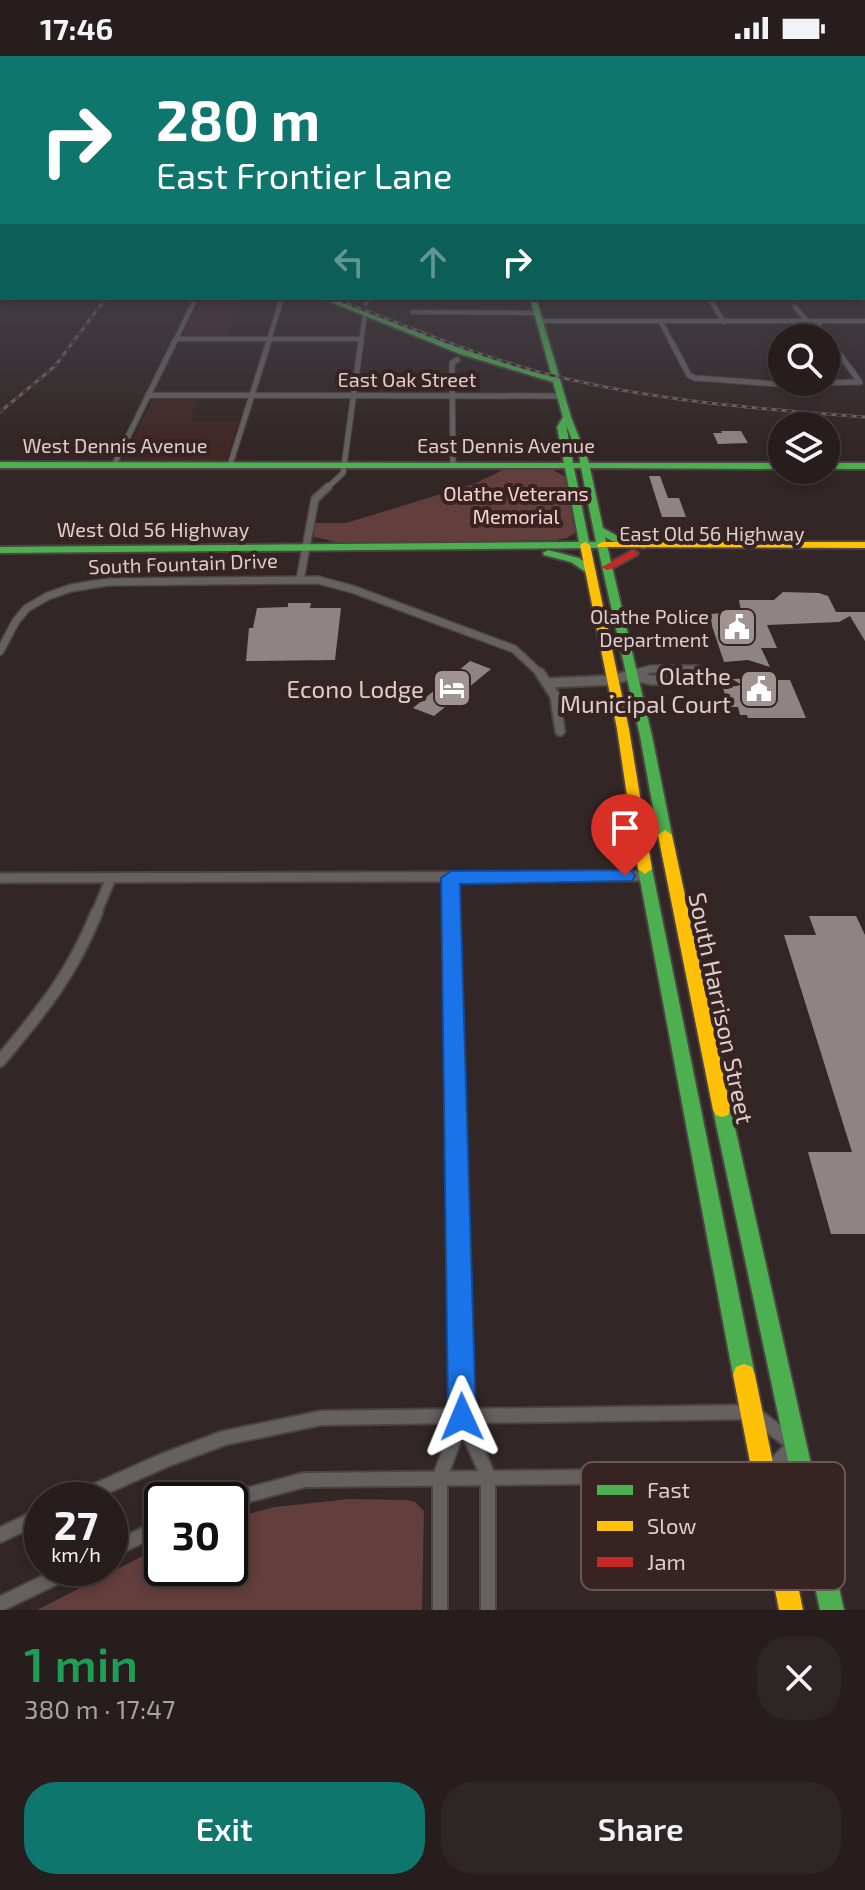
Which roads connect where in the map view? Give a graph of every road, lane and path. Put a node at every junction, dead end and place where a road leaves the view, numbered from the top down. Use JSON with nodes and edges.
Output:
{"nodes":[{"id":1,"x":195,"y":301,"type":"edge"},
{"id":2,"x":281,"y":301,"type":"edge"},
{"id":3,"x":339,"y":301,"type":"edge"},
{"id":4,"x":711,"y":301,"type":"edge"},
{"id":5,"x":366,"y":305,"type":"edge"},
{"id":6,"x":795,"y":307,"type":"dead end"},
{"id":7,"x":536,"y":311,"type":"edge"},
{"id":8,"x":413,"y":312,"type":"dead end"},
{"id":9,"x":865,"y":321,"type":"edge"},
{"id":10,"x":661,"y":322,"type":"junction"},
{"id":11,"x":724,"y":322,"type":"junction"},
{"id":12,"x":808,"y":322,"type":"junction"},
{"id":13,"x":819,"y":322,"type":"junction"},
{"id":14,"x":176,"y":339,"type":"junction"},
{"id":15,"x":270,"y":339,"type":"junction"},
{"id":16,"x":361,"y":339,"type":"junction"},
{"id":17,"x":457,"y":360,"type":"dead end"},
{"id":18,"x":559,"y":388,"type":"junction"},
{"id":19,"x":148,"y":395,"type":"junction"},
{"id":20,"x":252,"y":395,"type":"junction"},
{"id":21,"x":354,"y":395,"type":"junction"},
{"id":22,"x":451,"y":395,"type":"junction"},
{"id":23,"x":0,"y":465,"type":"edge"},
{"id":24,"x":114,"y":465,"type":"junction"},
{"id":25,"x":230,"y":465,"type":"junction"},
{"id":26,"x":345,"y":465,"type":"junction"},
{"id":27,"x":453,"y":465,"type":"junction"},
{"id":28,"x":577,"y":466,"type":"junction"},
{"id":29,"x":768,"y":466,"type":"edge"},
{"id":30,"x":840,"y":466,"type":"edge"},
{"id":31,"x":865,"y":466,"type":"edge"},
{"id":32,"x":585,"y":543,"type":"junction"},
{"id":33,"x":865,"y":545,"type":"edge"},
{"id":34,"x":305,"y":549,"type":"junction"},
{"id":35,"x":544,"y":549,"type":"junction"},
{"id":36,"x":603,"y":549,"type":"junction"},
{"id":37,"x":638,"y":549,"type":"junction"},
{"id":38,"x":0,"y":550,"type":"edge"},
{"id":39,"x":865,"y":553,"type":"edge"},
{"id":40,"x":591,"y":571,"type":"junction"},
{"id":41,"x":300,"y":580,"type":"junction"},
{"id":42,"x":0,"y":651,"type":"edge"},
{"id":43,"x":697,"y":669,"type":"dead end"},
{"id":44,"x":632,"y":675,"type":"junction"},
{"id":45,"x":613,"y":680,"type":"junction"},
{"id":46,"x":700,"y":680,"type":"dead end"},
{"id":47,"x":548,"y":683,"type":"junction"},
{"id":48,"x":560,"y":731,"type":"dead end"},
{"id":49,"x":646,"y":876,"type":"junction"},
{"id":50,"x":0,"y":878,"type":"edge"},
{"id":51,"x":111,"y":878,"type":"junction"},
{"id":52,"x":451,"y":878,"type":"junction"},
{"id":53,"x":0,"y":1061,"type":"edge"},
{"id":54,"x":751,"y":1412,"type":"junction"},
{"id":55,"x":462,"y":1417,"type":"junction"},
{"id":56,"x":795,"y":1445,"type":"junction"},
{"id":57,"x":761,"y":1462,"type":"edge"},
{"id":58,"x":777,"y":1462,"type":"edge"},
{"id":59,"x":799,"y":1462,"type":"edge"},
{"id":60,"x":488,"y":1476,"type":"junction"},
{"id":61,"x":581,"y":1476,"type":"edge"},
{"id":62,"x":440,"y":1477,"type":"junction"},
{"id":63,"x":114,"y":1482,"type":"edge"},
{"id":64,"x":248,"y":1495,"type":"edge"},
{"id":65,"x":24,"y":1524,"type":"edge"},
{"id":66,"x":0,"y":1535,"type":"edge"},
{"id":67,"x":38,"y":1586,"type":"edge"},
{"id":68,"x":787,"y":1590,"type":"edge"},
{"id":69,"x":828,"y":1590,"type":"edge"},
{"id":70,"x":0,"y":1604,"type":"edge"},
{"id":71,"x":440,"y":1610,"type":"edge"},
{"id":72,"x":488,"y":1610,"type":"edge"},
{"id":73,"x":791,"y":1610,"type":"edge"},
{"id":74,"x":832,"y":1610,"type":"edge"}],
"edges":[{"from":1,"to":14,"type":"street"},
{"from":2,"to":15,"type":"street"},
{"from":3,"to":5,"type":"main road"},
{"from":4,"to":11,"type":"street"},
{"from":5,"to":16,"type":"street"},
{"from":5,"to":18,"type":"main road"},
{"from":6,"to":12,"type":"street"},
{"from":7,"to":8,"type":"street"},
{"from":7,"to":10,"type":"street"},
{"from":7,"to":18,"type":"main road","name":"South Harrison Street"},
{"from":9,"to":13,"type":"street"},
{"from":10,"to":11,"type":"street"},
{"from":10,"to":13,"type":"street"},
{"from":11,"to":12,"type":"street"},
{"from":12,"to":13,"type":"street"},
{"from":14,"to":15,"type":"street"},
{"from":14,"to":19,"type":"street"},
{"from":15,"to":16,"type":"street"},
{"from":15,"to":20,"type":"street"},
{"from":16,"to":21,"type":"street"},
{"from":17,"to":22,"type":"street"},
{"from":18,"to":22,"type":"street","name":"East Oak Street"},
{"from":18,"to":28,"type":"main road","name":"South Harrison Street"},
{"from":19,"to":20,"type":"street","name":"East Oak Street"},
{"from":19,"to":24,"type":"street"},
{"from":20,"to":21,"type":"street","name":"East Oak Street"},
{"from":20,"to":25,"type":"street"},
{"from":21,"to":22,"type":"street","name":"East Oak Street"},
{"from":21,"to":26,"type":"street"},
{"from":22,"to":27,"type":"street"},
{"from":23,"to":24,"type":"main road","name":"West Dennis Avenue"},
{"from":24,"to":25,"type":"main road","name":"West Dennis Avenue"},
{"from":25,"to":26,"type":"main road","name":"East Dennis Avenue"},
{"from":26,"to":27,"type":"main road","name":"East Dennis Avenue"},
{"from":26,"to":34,"type":"street"},
{"from":27,"to":28,"type":"main road","name":"East Dennis Avenue"},
{"from":28,"to":29,"type":"main road","name":"East Dennis Avenue"},
{"from":28,"to":32,"type":"main road","name":"South Harrison Street"},
{"from":28,"to":36,"type":"main road","name":"South Harrison Street"},
{"from":30,"to":31,"type":"main road"},
{"from":32,"to":35,"type":"main road","name":"East Old 56 Highway"},
{"from":32,"to":36,"type":"main road","name":"East Old 56 Highway"},
{"from":32,"to":40,"type":"main road","name":"South Harrison Street"},
{"from":33,"to":37,"type":"main road","name":"East Old 56 Highway"},
{"from":34,"to":35,"type":"main road","name":"East Old 56 Highway"},
{"from":34,"to":38,"type":"main road","name":"West Old 56 Highway"},
{"from":34,"to":41,"type":"street"},
{"from":35,"to":40,"type":"main road"},
{"from":36,"to":37,"type":"main road","name":"East Old 56 Highway"},
{"from":36,"to":37,"type":"main road"},
{"from":36,"to":44,"type":"main road","name":"South Harrison Street"},
{"from":37,"to":39,"type":"main road","name":"East Old 56 Highway"},
{"from":40,"to":45,"type":"main road","name":"South Harrison Street"},
{"from":41,"to":42,"type":"street","name":"South Fountain Drive"},
{"from":41,"to":47,"type":"street","name":"South Fountain Drive"},
{"from":43,"to":44,"type":"street"},
{"from":44,"to":45,"type":"street"},
{"from":44,"to":46,"type":"street"},
{"from":44,"to":56,"type":"main road","name":"South Harrison Street"},
{"from":45,"to":47,"type":"street"},
{"from":45,"to":49,"type":"main road","name":"South Harrison Street"},
{"from":47,"to":48,"type":"street"},
{"from":49,"to":52,"type":"street"},
{"from":49,"to":54,"type":"main road","name":"South Harrison Street"},
{"from":50,"to":51,"type":"street"},
{"from":51,"to":52,"type":"street"},
{"from":51,"to":53,"type":"street"},
{"from":52,"to":55,"type":"street"},
{"from":54,"to":55,"type":"street"},
{"from":54,"to":56,"type":"street"},
{"from":54,"to":57,"type":"main road","name":"South Harrison Street"},
{"from":55,"to":60,"type":"street"},
{"from":55,"to":62,"type":"street"},
{"from":55,"to":63,"type":"street"},
{"from":56,"to":58,"type":"street"},
{"from":56,"to":59,"type":"main road","name":"South Harrison Street"},
{"from":60,"to":61,"type":"street"},
{"from":60,"to":62,"type":"street"},
{"from":60,"to":72,"type":"street"},
{"from":62,"to":64,"type":"street"},
{"from":62,"to":71,"type":"street"},
{"from":65,"to":66,"type":"street"},
{"from":67,"to":70,"type":"street"},
{"from":68,"to":73,"type":"main road","name":"South Harrison Street"},
{"from":69,"to":74,"type":"main road","name":"South Harrison Street"}]}
